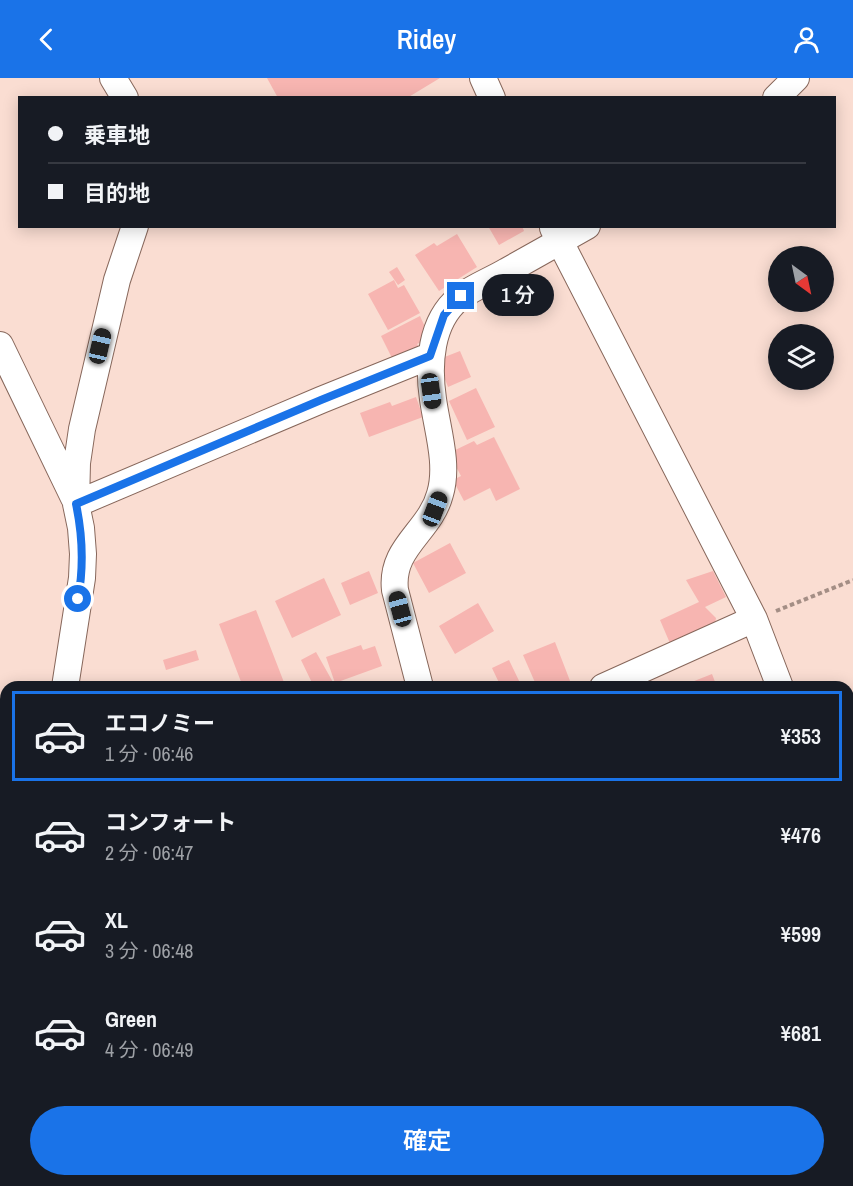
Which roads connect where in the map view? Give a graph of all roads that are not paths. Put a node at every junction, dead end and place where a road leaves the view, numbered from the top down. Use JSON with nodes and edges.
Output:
{"nodes":[{"id":1,"x":113,"y":78,"type":"edge"},
{"id":2,"x":483,"y":78,"type":"edge"},
{"id":3,"x":124,"y":96,"type":"edge"},
{"id":4,"x":491,"y":96,"type":"edge"},
{"id":5,"x":134,"y":228,"type":"edge"},
{"id":6,"x":579,"y":228,"type":"edge"},
{"id":7,"x":556,"y":234,"type":"edge"},
{"id":8,"x":0,"y":345,"type":"edge"},
{"id":9,"x":430,"y":356,"type":"junction"},
{"id":10,"x":76,"y":504,"type":"junction"},
{"id":11,"x":754,"y":620,"type":"junction"},
{"id":12,"x":66,"y":681,"type":"edge"},
{"id":13,"x":419,"y":681,"type":"edge"},
{"id":14,"x":617,"y":681,"type":"edge"},
{"id":15,"x":778,"y":681,"type":"edge"}],
"edges":[{"from":1,"to":3,"type":"street"},
{"from":2,"to":4,"type":"street"},
{"from":5,"to":10,"type":"street"},
{"from":6,"to":7,"type":"street"},
{"from":7,"to":9,"type":"street"},
{"from":7,"to":11,"type":"street"},
{"from":8,"to":10,"type":"street"},
{"from":9,"to":10,"type":"street"},
{"from":9,"to":13,"type":"street"},
{"from":10,"to":12,"type":"street"},
{"from":11,"to":14,"type":"street"},
{"from":11,"to":15,"type":"street"}]}
